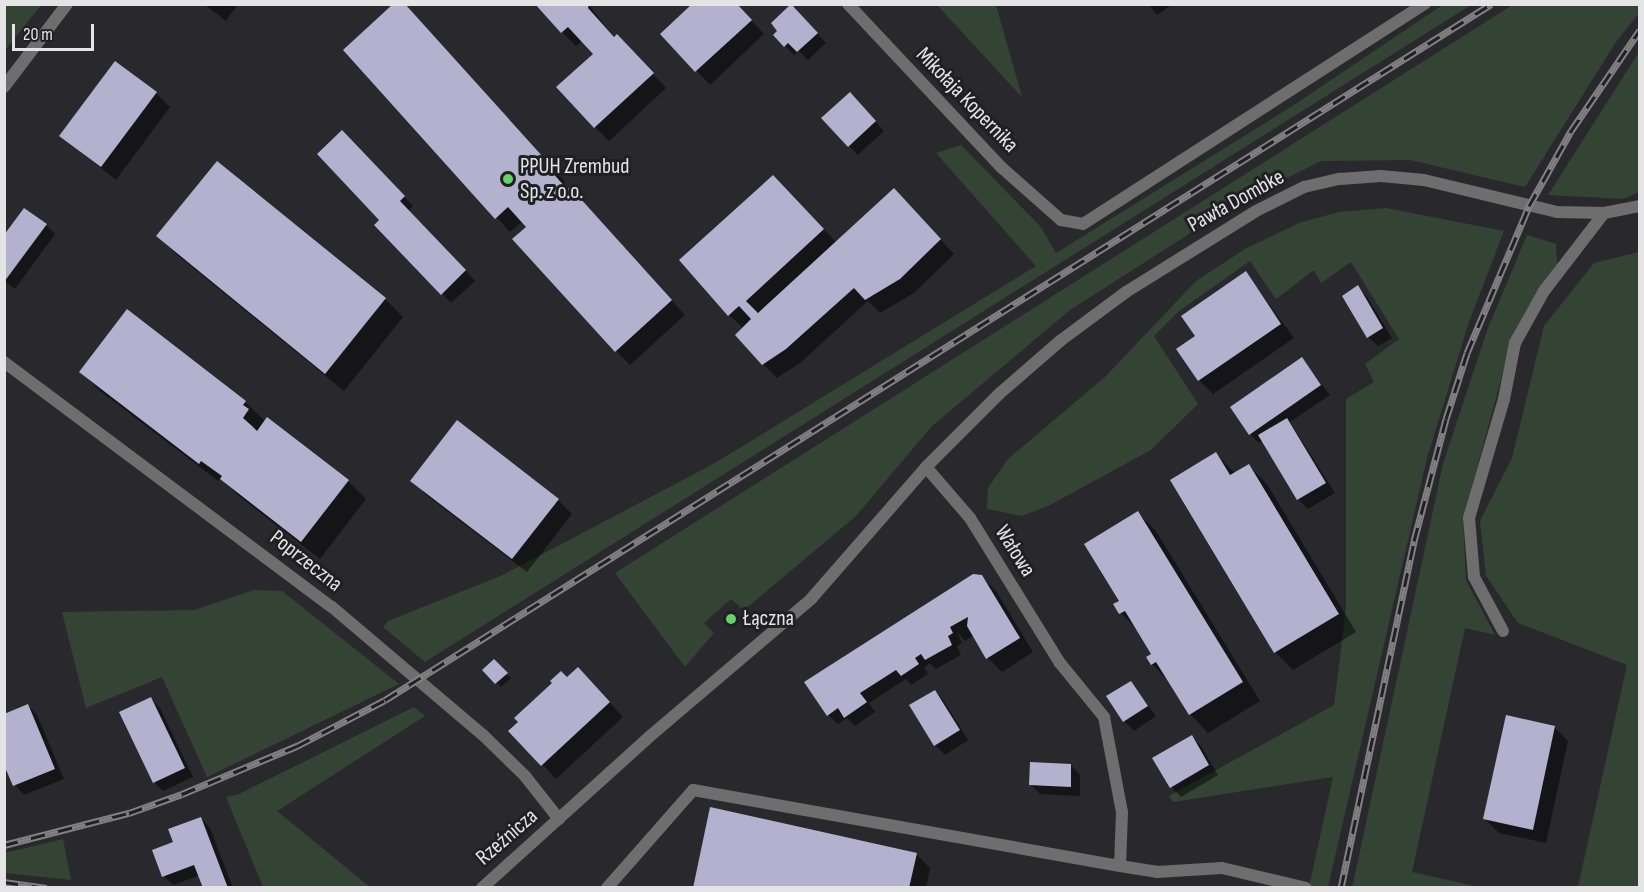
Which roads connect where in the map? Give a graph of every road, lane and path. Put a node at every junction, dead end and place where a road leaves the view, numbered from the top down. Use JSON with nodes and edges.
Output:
{"nodes":[{"id":1,"x":67,"y":4,"type":"edge"},
{"id":2,"x":848,"y":4,"type":"edge"},
{"id":3,"x":1425,"y":4,"type":"edge"},
{"id":4,"x":4,"y":87,"type":"edge"},
{"id":5,"x":1640,"y":206,"type":"edge"},
{"id":6,"x":1604,"y":213,"type":"junction"},
{"id":7,"x":4,"y":362,"type":"edge"},
{"id":8,"x":926,"y":467,"type":"junction"},
{"id":9,"x":1503,"y":631,"type":"dead end"},
{"id":10,"x":559,"y":819,"type":"junction"},
{"id":11,"x":1120,"y":866,"type":"junction"},
{"id":12,"x":484,"y":887,"type":"edge"},
{"id":13,"x":607,"y":888,"type":"edge"},
{"id":14,"x":1306,"y":888,"type":"edge"}],
"edges":[{"from":1,"to":4,"type":"street"},
{"from":2,"to":3,"type":"street","name":"Mikołaja Kopernika"},
{"from":5,"to":6,"type":"street","name":"Pawła Dombke"},
{"from":6,"to":8,"type":"street","name":"Pawła Dombke"},
{"from":6,"to":9,"type":"street"},
{"from":7,"to":10,"type":"street","name":"Poprzeczna"},
{"from":8,"to":10,"type":"street"},
{"from":8,"to":11,"type":"street","name":"Wałowa"},
{"from":10,"to":12,"type":"street","name":"Rzeźnicza"},
{"from":11,"to":13,"type":"street"},
{"from":11,"to":14,"type":"street"}]}
